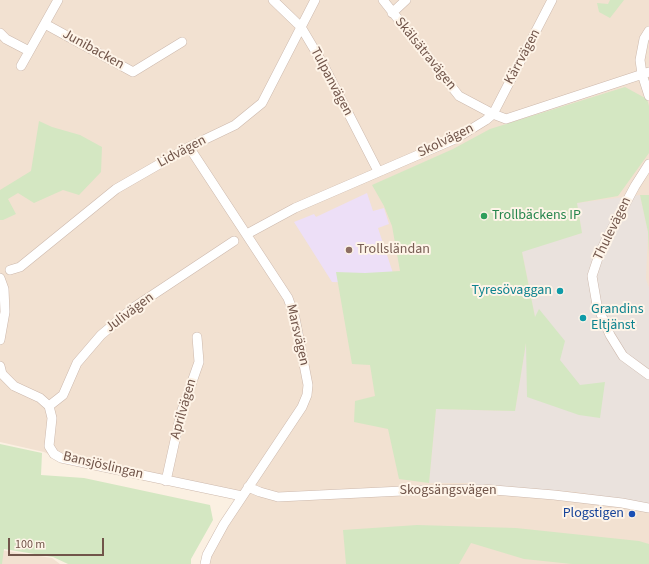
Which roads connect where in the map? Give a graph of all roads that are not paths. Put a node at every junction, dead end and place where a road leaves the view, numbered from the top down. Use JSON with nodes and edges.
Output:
{"nodes":[{"id":1,"x":58,"y":0,"type":"edge"},
{"id":2,"x":273,"y":0,"type":"edge"},
{"id":3,"x":315,"y":0,"type":"edge"},
{"id":4,"x":383,"y":0,"type":"edge"},
{"id":5,"x":406,"y":0,"type":"edge"},
{"id":6,"x":552,"y":0,"type":"edge"},
{"id":7,"x":392,"y":12,"type":"junction"},
{"id":8,"x":45,"y":24,"type":"junction"},
{"id":9,"x":301,"y":27,"type":"junction"},
{"id":10,"x":649,"y":32,"type":"edge"},
{"id":11,"x":0,"y":33,"type":"edge"},
{"id":12,"x":182,"y":42,"type":"dead end"},
{"id":13,"x":29,"y":51,"type":"junction"},
{"id":14,"x":20,"y":66,"type":"dead end"},
{"id":15,"x":646,"y":73,"type":"edge"},
{"id":16,"x":649,"y":96,"type":"edge"},
{"id":17,"x":493,"y":114,"type":"junction"},
{"id":18,"x":189,"y":147,"type":"junction"},
{"id":19,"x":649,"y":164,"type":"edge"},
{"id":20,"x":378,"y":171,"type":"junction"},
{"id":21,"x":247,"y":234,"type":"junction"},
{"id":22,"x":234,"y":241,"type":"dead end"},
{"id":23,"x":10,"y":270,"type":"dead end"},
{"id":24,"x":0,"y":278,"type":"edge"},
{"id":25,"x":196,"y":337,"type":"dead end"},
{"id":26,"x":0,"y":340,"type":"edge"},
{"id":27,"x":0,"y":366,"type":"edge"},
{"id":28,"x":649,"y":374,"type":"edge"},
{"id":29,"x":49,"y":406,"type":"junction"},
{"id":30,"x":166,"y":481,"type":"junction"},
{"id":31,"x":248,"y":487,"type":"junction"},
{"id":32,"x":242,"y":496,"type":"junction"},
{"id":33,"x":649,"y":508,"type":"edge"},
{"id":34,"x":205,"y":564,"type":"edge"}],
"edges":[{"from":1,"to":8,"type":"street"},
{"from":2,"to":9,"type":"street","name":"Tulpanvägen"},
{"from":3,"to":9,"type":"street","name":"Lidvägen"},
{"from":4,"to":7,"type":"street","name":"Skälsätravägen"},
{"from":5,"to":7,"type":"street"},
{"from":6,"to":17,"type":"street","name":"Kärrvägen"},
{"from":7,"to":17,"type":"street","name":"Skälsätravägen"},
{"from":8,"to":12,"type":"street","name":"Junibacken"},
{"from":8,"to":13,"type":"street"},
{"from":9,"to":18,"type":"street","name":"Lidvägen"},
{"from":9,"to":20,"type":"street","name":"Tulpanvägen"},
{"from":10,"to":15,"type":"street"},
{"from":11,"to":13,"type":"street"},
{"from":13,"to":14,"type":"street"},
{"from":15,"to":16,"type":"street"},
{"from":15,"to":17,"type":"street"},
{"from":17,"to":20,"type":"street","name":"Skolvägen"},
{"from":18,"to":21,"type":"street","name":"Marsvägen"},
{"from":18,"to":23,"type":"street","name":"Lidvägen"},
{"from":19,"to":28,"type":"street","name":"Thulevägen"},
{"from":20,"to":21,"type":"street","name":"Skolvägen"},
{"from":21,"to":31,"type":"street","name":"Marsvägen"},
{"from":22,"to":29,"type":"street","name":"Julivägen"},
{"from":24,"to":26,"type":"street"},
{"from":25,"to":30,"type":"street","name":"Aprilvägen"},
{"from":27,"to":29,"type":"street"},
{"from":29,"to":30,"type":"street","name":"Bansjöslingan"},
{"from":30,"to":32,"type":"street","name":"Bansjöslingan"},
{"from":31,"to":32,"type":"street","name":"Marsvägen"},
{"from":31,"to":33,"type":"street","name":"Skogsängsvägen"},
{"from":32,"to":34,"type":"street","name":"Marsvägen"}]}
